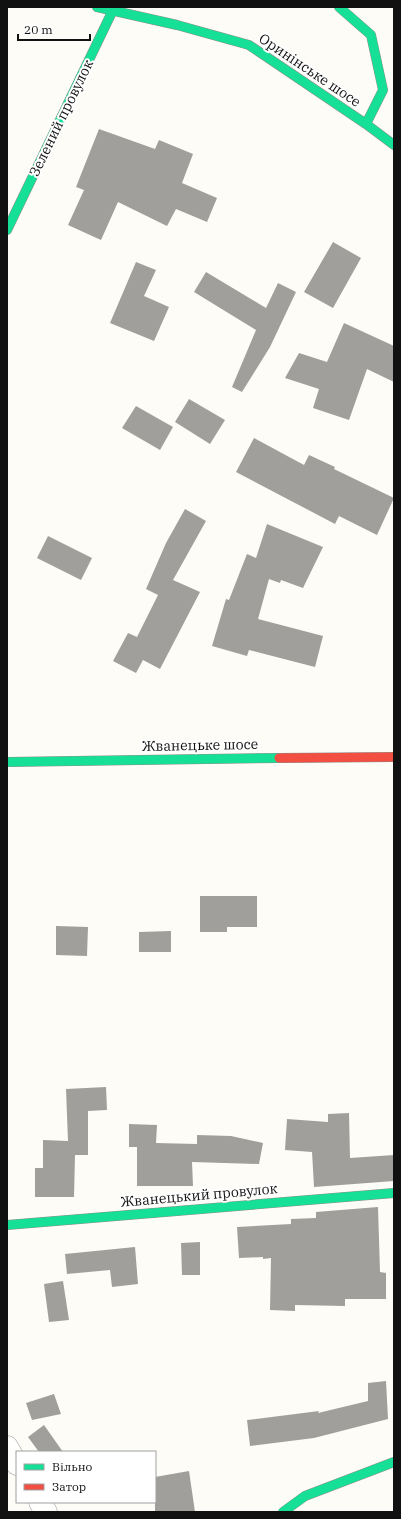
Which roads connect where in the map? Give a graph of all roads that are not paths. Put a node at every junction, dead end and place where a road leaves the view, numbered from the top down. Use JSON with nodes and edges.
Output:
{"nodes":[{"id":1,"x":340,"y":7,"type":"edge"},
{"id":2,"x":108,"y":8,"type":"edge"},
{"id":3,"x":388,"y":84,"type":"edge"},
{"id":4,"x":366,"y":124,"type":"junction"},
{"id":5,"x":394,"y":145,"type":"edge"},
{"id":6,"x":7,"y":230,"type":"edge"},
{"id":7,"x":394,"y":757,"type":"edge"},
{"id":8,"x":7,"y":762,"type":"edge"},
{"id":9,"x":394,"y":1193,"type":"edge"},
{"id":10,"x":7,"y":1225,"type":"edge"},
{"id":11,"x":7,"y":1447,"type":"edge"},
{"id":12,"x":16,"y":1462,"type":"edge"},
{"id":13,"x":394,"y":1462,"type":"edge"},
{"id":14,"x":41,"y":1503,"type":"edge"},
{"id":15,"x":46,"y":1512,"type":"edge"},
{"id":16,"x":283,"y":1512,"type":"edge"}],
"edges":[{"from":1,"to":3,"type":"main road"},
{"from":2,"to":4,"type":"main road","name":"Оринінське шосе"},
{"from":2,"to":6,"type":"main road","name":"Зелений провулок"},
{"from":3,"to":4,"type":"main road"},
{"from":4,"to":5,"type":"main road","name":"Оринінське шосе"},
{"from":7,"to":8,"type":"main road","name":"Жванецьке шосе"},
{"from":9,"to":10,"type":"main road","name":"Жванецький провулок"},
{"from":11,"to":12,"type":"street"},
{"from":13,"to":16,"type":"main road"},
{"from":14,"to":15,"type":"street"}]}
